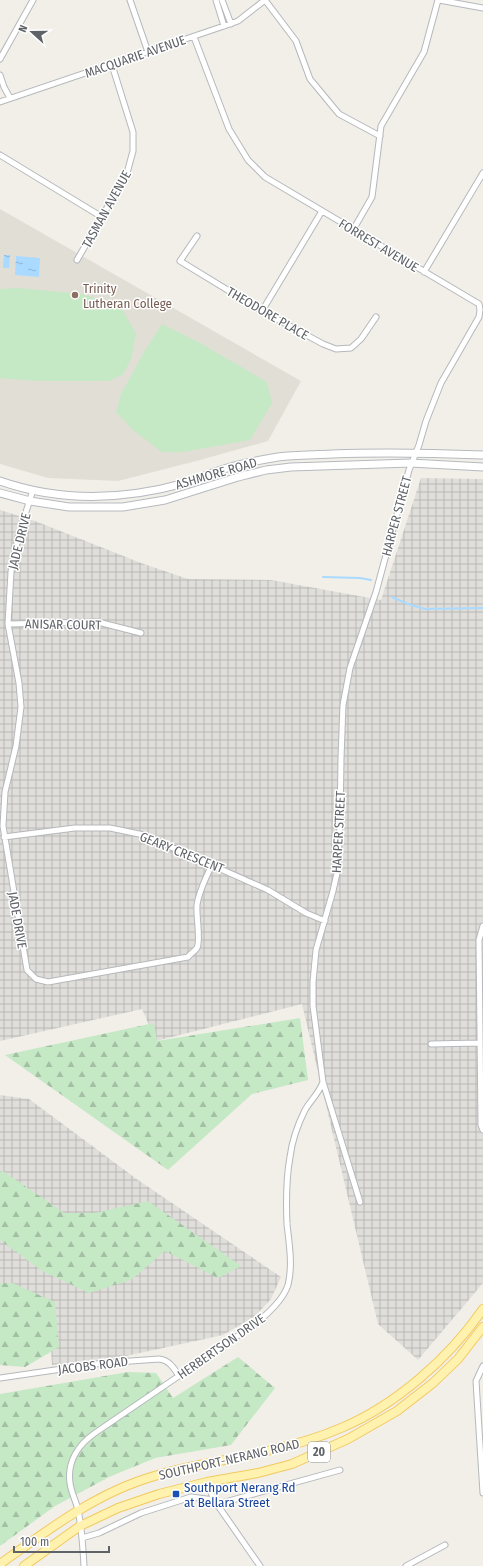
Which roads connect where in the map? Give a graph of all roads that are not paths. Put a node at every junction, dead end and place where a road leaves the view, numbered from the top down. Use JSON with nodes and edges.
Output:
{"nodes":[{"id":1,"x":33,"y":0,"type":"edge"},
{"id":2,"x":130,"y":0,"type":"edge"},
{"id":3,"x":216,"y":0,"type":"edge"},
{"id":4,"x":222,"y":0,"type":"edge"},
{"id":5,"x":265,"y":0,"type":"edge"},
{"id":6,"x":439,"y":0,"type":"edge"},
{"id":7,"x":483,"y":8,"type":"edge"},
{"id":8,"x":231,"y":24,"type":"junction"},
{"id":9,"x":224,"y":26,"type":"junction"},
{"id":10,"x":194,"y":36,"type":"junction"},
{"id":11,"x":148,"y":52,"type":"junction"},
{"id":12,"x":0,"y":59,"type":"edge"},
{"id":13,"x":112,"y":65,"type":"junction"},
{"id":14,"x":0,"y":75,"type":"edge"},
{"id":15,"x":10,"y":98,"type":"junction"},
{"id":16,"x":0,"y":100,"type":"edge"},
{"id":17,"x":380,"y":136,"type":"junction"},
{"id":18,"x":0,"y":155,"type":"edge"},
{"id":19,"x":483,"y":173,"type":"edge"},
{"id":20,"x":322,"y":211,"type":"junction"},
{"id":21,"x":102,"y":216,"type":"junction"},
{"id":22,"x":353,"y":230,"type":"junction"},
{"id":23,"x":197,"y":236,"type":"dead end"},
{"id":24,"x":78,"y":260,"type":"dead end"},
{"id":25,"x":424,"y":272,"type":"junction"},
{"id":26,"x":262,"y":311,"type":"junction"},
{"id":27,"x":376,"y":318,"type":"dead end"},
{"id":28,"x":416,"y":452,"type":"junction"},
{"id":29,"x":483,"y":455,"type":"edge"},
{"id":30,"x":411,"y":463,"type":"junction"},
{"id":31,"x":483,"y":467,"type":"edge"},
{"id":32,"x":0,"y":481,"type":"edge"},
{"id":33,"x":33,"y":490,"type":"junction"},
{"id":34,"x":0,"y":493,"type":"edge"},
{"id":35,"x":30,"y":501,"type":"junction"},
{"id":36,"x":8,"y":624,"type":"junction"},
{"id":37,"x":141,"y":633,"type":"dead end"},
{"id":38,"x":4,"y":837,"type":"junction"},
{"id":39,"x":212,"y":865,"type":"junction"},
{"id":40,"x":325,"y":921,"type":"junction"},
{"id":41,"x":483,"y":926,"type":"edge"},
{"id":42,"x":479,"y":1043,"type":"junction"},
{"id":43,"x":432,"y":1044,"type":"dead end"},
{"id":44,"x":323,"y":1082,"type":"junction"},
{"id":45,"x":483,"y":1130,"type":"edge"},
{"id":46,"x":360,"y":1202,"type":"dead end"},
{"id":47,"x":483,"y":1309,"type":"edge"},
{"id":48,"x":483,"y":1327,"type":"edge"},
{"id":49,"x":483,"y":1366,"type":"edge"},
{"id":50,"x":179,"y":1376,"type":"junction"},
{"id":51,"x":0,"y":1378,"type":"edge"},
{"id":52,"x":340,"y":1470,"type":"dead end"},
{"id":53,"x":207,"y":1482,"type":"junction"},
{"id":54,"x":483,"y":1493,"type":"edge"},
{"id":55,"x":216,"y":1502,"type":"junction"},
{"id":56,"x":78,"y":1510,"type":"junction"},
{"id":57,"x":80,"y":1526,"type":"junction"},
{"id":58,"x":82,"y":1538,"type":"junction"},
{"id":59,"x":445,"y":1545,"type":"dead end"},
{"id":60,"x":0,"y":1564,"type":"edge"},
{"id":61,"x":24,"y":1566,"type":"edge"},
{"id":62,"x":84,"y":1566,"type":"edge"},
{"id":63,"x":260,"y":1566,"type":"edge"},
{"id":64,"x":406,"y":1566,"type":"edge"}],
"edges":[{"from":1,"to":12,"type":"street"},
{"from":2,"to":11,"type":"street"},
{"from":3,"to":9,"type":"street"},
{"from":4,"to":8,"type":"street"},
{"from":5,"to":8,"type":"street","name":"MACQUARIE AVENUE"},
{"from":5,"to":17,"type":"street"},
{"from":6,"to":7,"type":"street"},
{"from":6,"to":17,"type":"street"},
{"from":8,"to":9,"type":"street","name":"MACQUARIE AVENUE"},
{"from":9,"to":10,"type":"street","name":"MACQUARIE AVENUE"},
{"from":10,"to":11,"type":"street","name":"MACQUARIE AVENUE"},
{"from":10,"to":20,"type":"street","name":"FORREST AVENUE"},
{"from":11,"to":13,"type":"street","name":"MACQUARIE AVENUE"},
{"from":13,"to":15,"type":"street","name":"MACQUARIE AVENUE"},
{"from":13,"to":21,"type":"street","name":"TASMAN AVENUE"},
{"from":14,"to":15,"type":"street"},
{"from":15,"to":16,"type":"street","name":"MACQUARIE AVENUE"},
{"from":17,"to":22,"type":"street"},
{"from":18,"to":21,"type":"street"},
{"from":19,"to":25,"type":"street"},
{"from":20,"to":22,"type":"street","name":"FORREST AVENUE"},
{"from":20,"to":26,"type":"street"},
{"from":21,"to":24,"type":"street","name":"TASMAN AVENUE"},
{"from":22,"to":25,"type":"street","name":"FORREST AVENUE"},
{"from":23,"to":26,"type":"street","name":"THEODORE PLACE"},
{"from":25,"to":28,"type":"street","name":"FORREST AVENUE"},
{"from":26,"to":27,"type":"street","name":"THEODORE PLACE"},
{"from":28,"to":29,"type":"main road","name":"ASHMORE ROAD"},
{"from":28,"to":30,"type":"street","name":"FORREST AVENUE"},
{"from":28,"to":33,"type":"main road","name":"ASHMORE ROAD"},
{"from":30,"to":31,"type":"main road","name":"ASHMORE ROAD"},
{"from":30,"to":35,"type":"main road","name":"ASHMORE ROAD"},
{"from":30,"to":40,"type":"street","name":"HARPER STREET"},
{"from":32,"to":33,"type":"main road","name":"ASHMORE ROAD"},
{"from":33,"to":35,"type":"street","name":"JADE DRIVE"},
{"from":34,"to":35,"type":"main road","name":"ASHMORE ROAD"},
{"from":35,"to":36,"type":"street","name":"JADE DRIVE"},
{"from":36,"to":37,"type":"street","name":"ANISAR COURT"},
{"from":36,"to":38,"type":"street","name":"JADE DRIVE"},
{"from":38,"to":39,"type":"street","name":"GEARY CRESCENT"},
{"from":38,"to":39,"type":"street","name":"JADE DRIVE"},
{"from":39,"to":40,"type":"street","name":"GEARY CRESCENT"},
{"from":40,"to":44,"type":"street","name":"HARPER STREET"},
{"from":41,"to":42,"type":"street"},
{"from":42,"to":43,"type":"street"},
{"from":42,"to":45,"type":"street"},
{"from":44,"to":46,"type":"street","name":"HARPER STREET"},
{"from":44,"to":50,"type":"street","name":"HERBERTSON DRIVE"},
{"from":47,"to":56,"type":"main road","name":"SOUTHPORT-NERANG ROAD","number":"20"},
{"from":48,"to":53,"type":"main road","name":"SOUTHPORT-NERANG ROAD","number":"20"},
{"from":49,"to":54,"type":"street"},
{"from":50,"to":51,"type":"street","name":"JACOBS ROAD"},
{"from":50,"to":56,"type":"street","name":"HERBERTSON DRIVE"},
{"from":52,"to":55,"type":"street"},
{"from":53,"to":55,"type":"street"},
{"from":53,"to":57,"type":"main road","name":"SOUTHPORT-NERANG ROAD","number":"20"},
{"from":55,"to":58,"type":"street"},
{"from":55,"to":63,"type":"street"},
{"from":56,"to":57,"type":"street","name":"HERBERTSON DRIVE"},
{"from":56,"to":60,"type":"main road","name":"SOUTHPORT-NERANG ROAD","number":"20"},
{"from":57,"to":58,"type":"street","name":"HERBERTSON DRIVE"},
{"from":57,"to":61,"type":"main road","name":"SOUTHPORT-NERANG ROAD","number":"20"},
{"from":58,"to":62,"type":"street","name":"HERBERTSON DRIVE"},
{"from":59,"to":64,"type":"street"}]}
